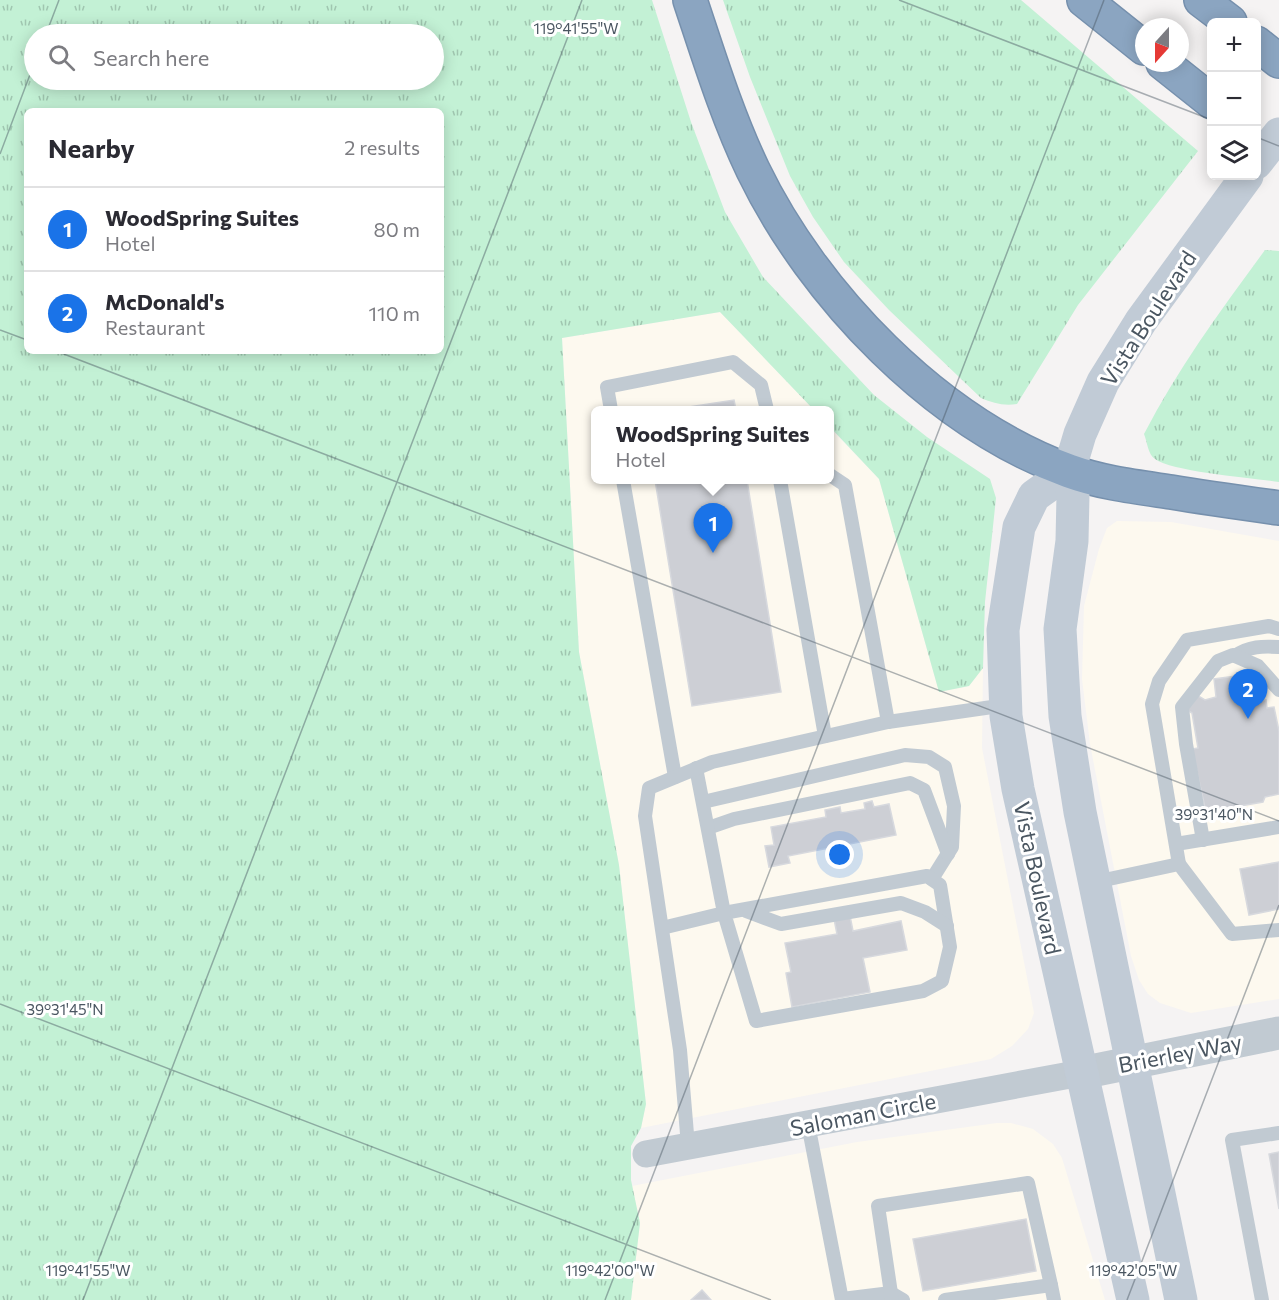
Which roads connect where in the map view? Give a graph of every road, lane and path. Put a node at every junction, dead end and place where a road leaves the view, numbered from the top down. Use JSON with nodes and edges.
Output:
{"nodes":[{"id":1,"x":690,"y":0,"type":"edge"},
{"id":2,"x":1084,"y":0,"type":"edge"},
{"id":3,"x":1201,"y":0,"type":"edge"},
{"id":4,"x":1225,"y":18,"type":"edge"},
{"id":5,"x":1135,"y":41,"type":"edge"},
{"id":6,"x":1261,"y":46,"type":"edge"},
{"id":7,"x":1279,"y":61,"type":"edge"},
{"id":8,"x":1174,"y":72,"type":"edge"},
{"id":9,"x":1207,"y":98,"type":"edge"},
{"id":10,"x":1279,"y":134,"type":"edge"},
{"id":11,"x":1261,"y":140,"type":"edge"},
{"id":12,"x":1279,"y":154,"type":"edge"},
{"id":13,"x":1261,"y":159,"type":"edge"},
{"id":14,"x":1244,"y":180,"type":"edge"},
{"id":15,"x":610,"y":406,"type":"edge"},
{"id":16,"x":766,"y":406,"type":"edge"},
{"id":17,"x":1069,"y":471,"type":"junction"},
{"id":18,"x":834,"y":478,"type":"edge"},
{"id":19,"x":624,"y":484,"type":"edge"},
{"id":20,"x":781,"y":484,"type":"edge"},
{"id":21,"x":1279,"y":508,"type":"edge"},
{"id":22,"x":1279,"y":629,"type":"edge"},
{"id":23,"x":1279,"y":647,"type":"edge"},
{"id":24,"x":1235,"y":656,"type":"junction"},
{"id":25,"x":1279,"y":690,"type":"edge"},
{"id":26,"x":1006,"y":705,"type":"junction"},
{"id":27,"x":888,"y":722,"type":"junction"},
{"id":28,"x":825,"y":736,"type":"junction"},
{"id":29,"x":696,"y":768,"type":"junction"},
{"id":30,"x":675,"y":777,"type":"junction"},
{"id":31,"x":703,"y":801,"type":"junction"},
{"id":32,"x":1279,"y":826,"type":"edge"},
{"id":33,"x":708,"y":828,"type":"junction"},
{"id":34,"x":1203,"y":840,"type":"junction"},
{"id":35,"x":1176,"y":844,"type":"junction"},
{"id":36,"x":948,"y":854,"type":"junction"},
{"id":37,"x":1179,"y":864,"type":"junction"},
{"id":38,"x":932,"y":879,"type":"junction"},
{"id":39,"x":1095,"y":882,"type":"junction"},
{"id":40,"x":743,"y":910,"type":"junction"},
{"id":41,"x":724,"y":913,"type":"junction"},
{"id":42,"x":947,"y":926,"type":"junction"},
{"id":43,"x":662,"y":928,"type":"junction"},
{"id":44,"x":1279,"y":930,"type":"edge"},
{"id":45,"x":1279,"y":1033,"type":"edge"},
{"id":46,"x":1132,"y":1062,"type":"junction"},
{"id":47,"x":1081,"y":1073,"type":"junction"},
{"id":48,"x":808,"y":1124,"type":"junction"},
{"id":49,"x":1279,"y":1133,"type":"edge"},
{"id":50,"x":688,"y":1146,"type":"junction"},
{"id":51,"x":646,"y":1154,"type":"dead end"},
{"id":52,"x":1050,"y":1285,"type":"junction"},
{"id":53,"x":895,"y":1298,"type":"edge"},
{"id":54,"x":842,"y":1299,"type":"edge"},
{"id":55,"x":945,"y":1300,"type":"edge"},
{"id":56,"x":1054,"y":1300,"type":"edge"},
{"id":57,"x":1133,"y":1300,"type":"edge"},
{"id":58,"x":1181,"y":1300,"type":"edge"},
{"id":59,"x":1262,"y":1300,"type":"edge"}],
"edges":[{"from":1,"to":17,"type":"highway"},
{"from":2,"to":5,"type":"highway"},
{"from":3,"to":4,"type":"highway"},
{"from":6,"to":7,"type":"highway"},
{"from":8,"to":9,"type":"highway"},
{"from":10,"to":13,"type":"main road","bridge":true},
{"from":11,"to":12,"type":"highway"},
{"from":14,"to":17,"type":"main road","name":"Vista Boulevard"},
{"from":15,"to":16,"type":"lane"},
{"from":17,"to":21,"type":"highway"},
{"from":17,"to":26,"type":"main road","name":"Vista Boulevard"},
{"from":17,"to":39,"type":"main road","name":"Vista Boulevard"},
{"from":18,"to":27,"type":"lane"},
{"from":19,"to":30,"type":"lane"},
{"from":20,"to":28,"type":"lane"},
{"from":22,"to":35,"type":"lane"},
{"from":23,"to":24,"type":"lane"},
{"from":24,"to":25,"type":"lane"},
{"from":24,"to":34,"type":"lane"},
{"from":26,"to":27,"type":"lane"},
{"from":26,"to":47,"type":"main road","name":"Vista Boulevard"},
{"from":27,"to":28,"type":"lane"},
{"from":28,"to":29,"type":"lane"},
{"from":29,"to":30,"type":"lane"},
{"from":29,"to":31,"type":"lane"},
{"from":30,"to":43,"type":"lane"},
{"from":31,"to":33,"type":"lane"},
{"from":31,"to":36,"type":"lane"},
{"from":32,"to":34,"type":"lane"},
{"from":33,"to":36,"type":"lane"},
{"from":33,"to":41,"type":"lane"},
{"from":34,"to":35,"type":"lane"},
{"from":35,"to":37,"type":"lane"},
{"from":36,"to":38,"type":"lane"},
{"from":37,"to":39,"type":"lane"},
{"from":37,"to":44,"type":"lane"},
{"from":38,"to":40,"type":"lane"},
{"from":38,"to":42,"type":"lane"},
{"from":39,"to":46,"type":"main road","name":"Vista Boulevard"},
{"from":40,"to":41,"type":"lane"},
{"from":40,"to":42,"type":"lane"},
{"from":41,"to":42,"type":"lane"},
{"from":41,"to":43,"type":"lane"},
{"from":43,"to":50,"type":"lane"},
{"from":45,"to":46,"type":"street","name":"Brierley Way"},
{"from":46,"to":47,"type":"street","name":"Brierley Way"},
{"from":46,"to":58,"type":"main road","name":"Vista Boulevard"},
{"from":47,"to":48,"type":"street","name":"Saloman Circle"},
{"from":47,"to":57,"type":"main road","name":"Vista Boulevard"},
{"from":48,"to":50,"type":"street","name":"Saloman Circle"},
{"from":48,"to":54,"type":"lane"},
{"from":49,"to":59,"type":"lane"},
{"from":50,"to":51,"type":"street","name":"Saloman Circle"},
{"from":52,"to":53,"type":"lane"},
{"from":52,"to":55,"type":"lane"},
{"from":52,"to":56,"type":"lane"},
{"from":53,"to":54,"type":"lane"}]}
